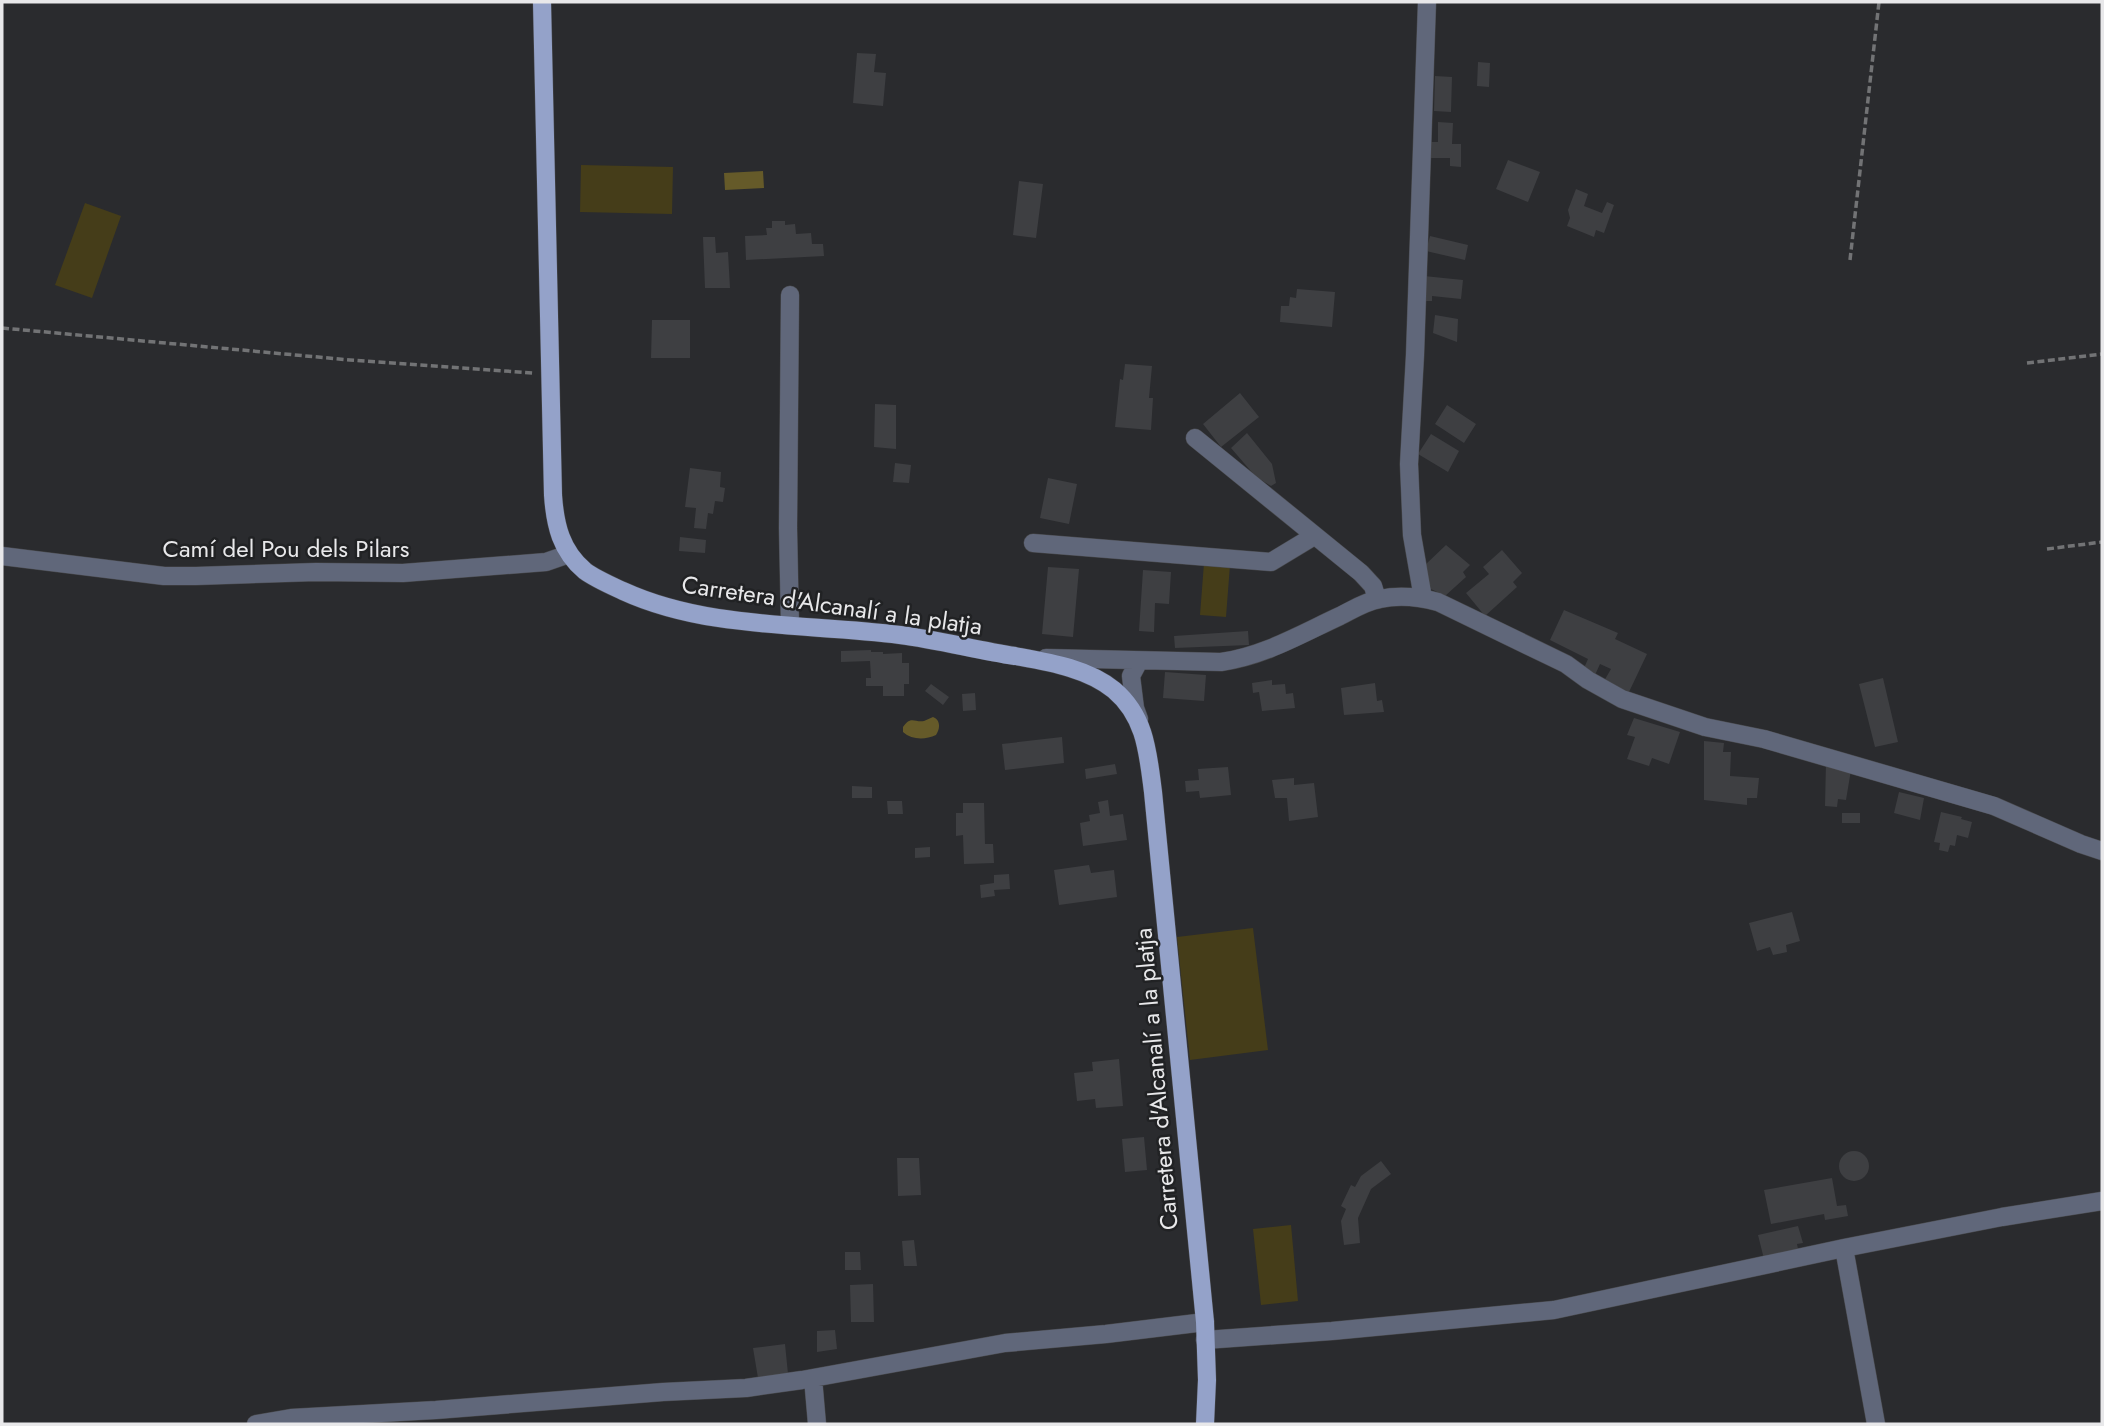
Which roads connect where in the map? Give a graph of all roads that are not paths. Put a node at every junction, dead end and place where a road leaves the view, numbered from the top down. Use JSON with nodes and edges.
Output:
{"nodes":[{"id":1,"x":542,"y":2,"type":"edge"},
{"id":2,"x":1427,"y":2,"type":"edge"},
{"id":3,"x":790,"y":295,"type":"dead end"},
{"id":4,"x":1195,"y":438,"type":"dead end"},
{"id":5,"x":1314,"y":536,"type":"junction"},
{"id":6,"x":1033,"y":543,"type":"dead end"},
{"id":7,"x":569,"y":554,"type":"junction"},
{"id":8,"x":2,"y":556,"type":"edge"},
{"id":9,"x":1423,"y":598,"type":"junction"},
{"id":10,"x":1377,"y":599,"type":"junction"},
{"id":11,"x":790,"y":625,"type":"junction"},
{"id":12,"x":1013,"y":656,"type":"junction"},
{"id":13,"x":1139,"y":661,"type":"junction"},
{"id":14,"x":1142,"y":729,"type":"junction"},
{"id":15,"x":2102,"y":851,"type":"edge"},
{"id":16,"x":2102,"y":1201,"type":"edge"},
{"id":17,"x":1844,"y":1248,"type":"junction"},
{"id":18,"x":1205,"y":1331,"type":"junction"},
{"id":19,"x":813,"y":1378,"type":"junction"},
{"id":20,"x":256,"y":1424,"type":"edge"},
{"id":21,"x":817,"y":1424,"type":"edge"},
{"id":22,"x":1205,"y":1424,"type":"edge"},
{"id":23,"x":1876,"y":1424,"type":"edge"}],
"edges":[{"from":1,"to":7,"type":"main road","name":"Carretera d'Alcanalí a la platja"},
{"from":2,"to":9,"type":"street"},
{"from":3,"to":11,"type":"street"},
{"from":4,"to":5,"type":"street"},
{"from":5,"to":6,"type":"street"},
{"from":5,"to":10,"type":"street"},
{"from":7,"to":8,"type":"street","name":"Camí del Pou dels Pilars"},
{"from":7,"to":11,"type":"main road","name":"Carretera d'Alcanalí a la platja"},
{"from":9,"to":10,"type":"street"},
{"from":9,"to":15,"type":"street"},
{"from":10,"to":13,"type":"street"},
{"from":11,"to":12,"type":"main road","name":"Carretera d'Alcanalí a la platja"},
{"from":12,"to":13,"type":"street"},
{"from":12,"to":14,"type":"main road","name":"Carretera d'Alcanalí a la platja"},
{"from":13,"to":14,"type":"street"},
{"from":14,"to":18,"type":"main road","name":"Carretera d'Alcanalí a la platja"},
{"from":16,"to":17,"type":"street"},
{"from":17,"to":18,"type":"street"},
{"from":17,"to":23,"type":"street"},
{"from":18,"to":19,"type":"street"},
{"from":18,"to":22,"type":"main road","name":"Carretera d'Alcanalí a la platja"},
{"from":19,"to":20,"type":"street"},
{"from":19,"to":21,"type":"street"}]}
